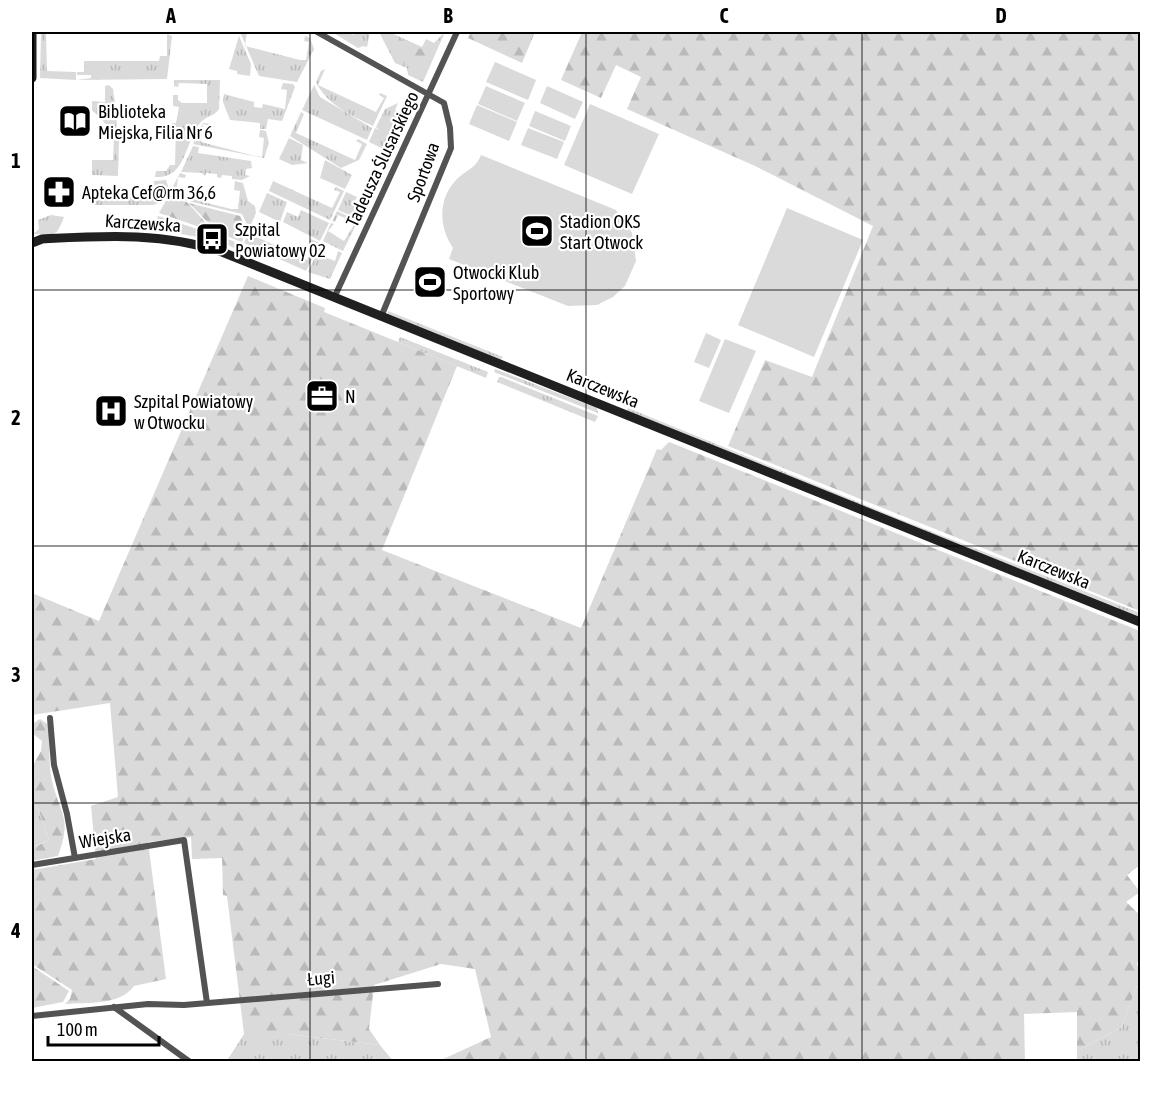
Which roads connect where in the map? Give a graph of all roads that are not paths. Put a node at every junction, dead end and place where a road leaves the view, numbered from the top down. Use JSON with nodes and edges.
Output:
{"nodes":[{"id":1,"x":32,"y":32,"type":"edge"},
{"id":2,"x":317,"y":32,"type":"edge"},
{"id":3,"x":457,"y":32,"type":"edge"},
{"id":4,"x":32,"y":45,"type":"edge"},
{"id":5,"x":32,"y":78,"type":"edge"},
{"id":6,"x":429,"y":95,"type":"junction"},
{"id":7,"x":32,"y":236,"type":"edge"},
{"id":8,"x":42,"y":239,"type":"junction"},
{"id":9,"x":32,"y":243,"type":"edge"},
{"id":10,"x":333,"y":299,"type":"junction"},
{"id":11,"x":381,"y":317,"type":"junction"},
{"id":12,"x":1140,"y":621,"type":"edge"},
{"id":13,"x":50,"y":718,"type":"dead end"},
{"id":14,"x":75,"y":858,"type":"junction"},
{"id":15,"x":32,"y":865,"type":"edge"},
{"id":16,"x":438,"y":984,"type":"dead end"},
{"id":17,"x":207,"y":1003,"type":"junction"},
{"id":18,"x":114,"y":1007,"type":"junction"},
{"id":19,"x":32,"y":1016,"type":"edge"},
{"id":20,"x":190,"y":1062,"type":"edge"}],
"edges":[{"from":1,"to":4,"type":"main road"},
{"from":2,"to":6,"type":"street","name":"Sportowa"},
{"from":3,"to":6,"type":"street","name":"Tadeusza Ślusarskiego"},
{"from":4,"to":5,"type":"main road"},
{"from":6,"to":10,"type":"street","name":"Tadeusza Ślusarskiego"},
{"from":6,"to":11,"type":"street","name":"Sportowa"},
{"from":7,"to":8,"type":"main road","name":"Karczewska"},
{"from":8,"to":9,"type":"main road","name":"Karczewska"},
{"from":8,"to":10,"type":"main road","name":"Karczewska"},
{"from":10,"to":11,"type":"main road","name":"Karczewska"},
{"from":11,"to":12,"type":"main road","name":"Karczewska"},
{"from":13,"to":14,"type":"street"},
{"from":14,"to":15,"type":"street","name":"Wiejska"},
{"from":14,"to":17,"type":"street","name":"Wiejska"},
{"from":16,"to":17,"type":"street","name":"Ługi"},
{"from":17,"to":18,"type":"street","name":"Ługi"},
{"from":18,"to":19,"type":"street","name":"Ługi"},
{"from":18,"to":20,"type":"street"}]}
